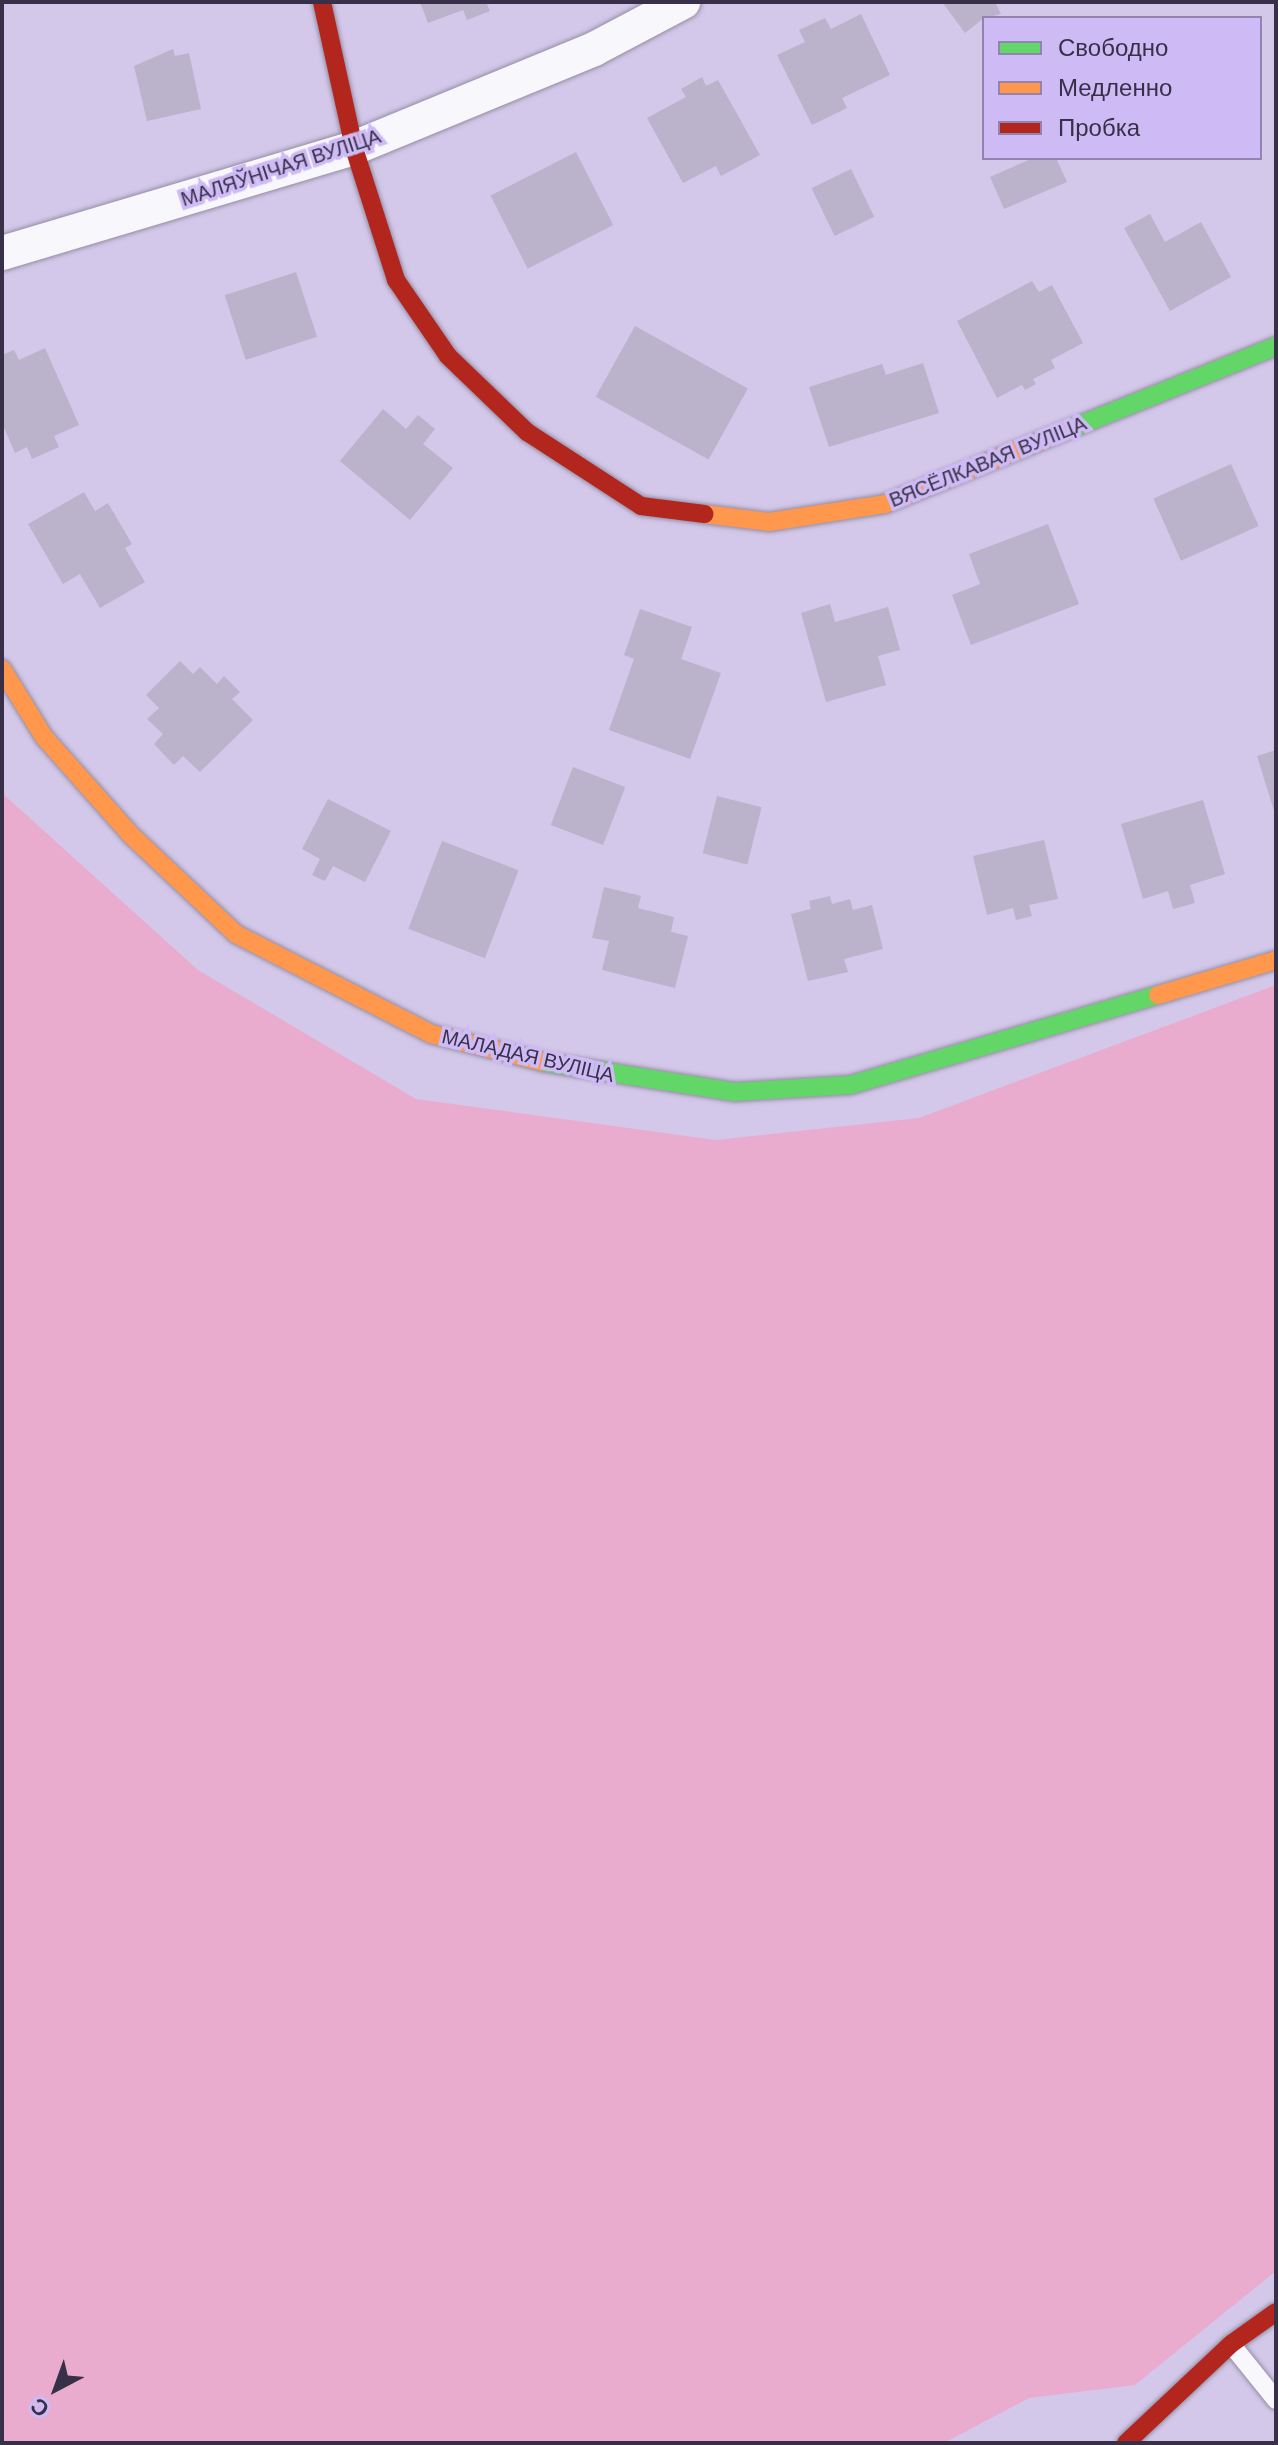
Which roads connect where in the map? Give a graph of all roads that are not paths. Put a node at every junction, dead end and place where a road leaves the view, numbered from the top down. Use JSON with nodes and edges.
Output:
{"nodes":[{"id":1,"x":322,"y":2,"type":"edge"},
{"id":2,"x":683,"y":2,"type":"edge"},
{"id":3,"x":354,"y":148,"type":"junction"},
{"id":4,"x":2,"y":253,"type":"edge"},
{"id":5,"x":1276,"y":346,"type":"edge"},
{"id":6,"x":2,"y":669,"type":"edge"},
{"id":7,"x":1276,"y":960,"type":"edge"},
{"id":8,"x":1276,"y":2312,"type":"edge"},
{"id":9,"x":1231,"y":2344,"type":"junction"},
{"id":10,"x":1276,"y":2400,"type":"edge"},
{"id":11,"x":1126,"y":2443,"type":"edge"}],
"edges":[{"from":1,"to":3,"type":"street","name":"ВЯСЁЛКАВАЯ ВУЛІЦА"},
{"from":2,"to":3,"type":"street","name":"МАЛЯЎНІЧАЯ ВУЛІЦА"},
{"from":3,"to":4,"type":"street","name":"МАЛЯЎНІЧАЯ ВУЛІЦА"},
{"from":3,"to":5,"type":"street","name":"ВЯСЁЛКАВАЯ ВУЛІЦА"},
{"from":6,"to":7,"type":"street","name":"МАЛАДАЯ ВУЛІЦА"},
{"from":8,"to":9,"type":"street"},
{"from":9,"to":10,"type":"lane"},
{"from":9,"to":11,"type":"street"}]}
